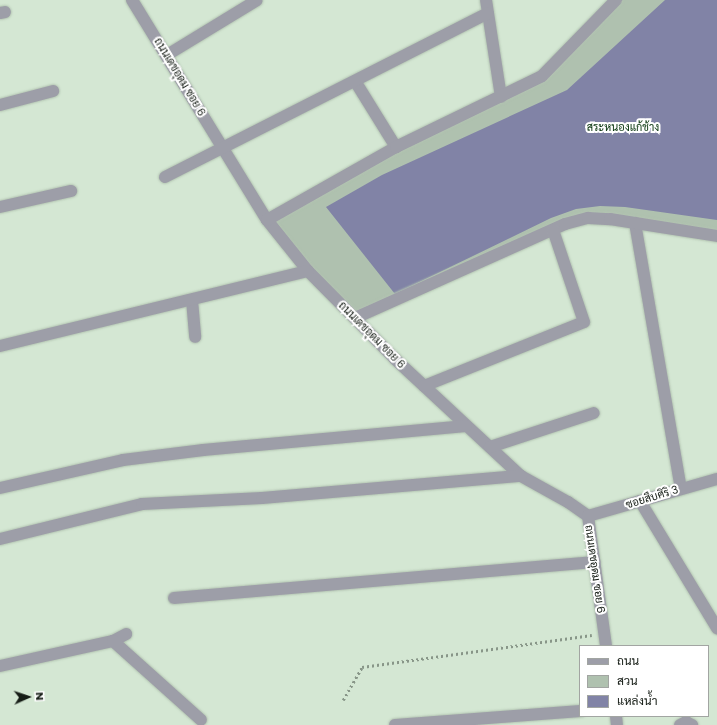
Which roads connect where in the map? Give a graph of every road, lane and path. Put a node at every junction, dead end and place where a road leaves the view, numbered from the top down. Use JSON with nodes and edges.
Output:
{"nodes":[{"id":1,"x":132,"y":0,"type":"edge"},
{"id":2,"x":256,"y":0,"type":"edge"},
{"id":3,"x":486,"y":0,"type":"edge"},
{"id":4,"x":616,"y":0,"type":"edge"},
{"id":5,"x":488,"y":13,"type":"junction"},
{"id":6,"x":167,"y":55,"type":"junction"},
{"id":7,"x":355,"y":81,"type":"junction"},
{"id":8,"x":52,"y":91,"type":"dead end"},
{"id":9,"x":501,"y":97,"type":"junction"},
{"id":10,"x":0,"y":105,"type":"edge"},
{"id":11,"x":396,"y":147,"type":"junction"},
{"id":12,"x":223,"y":148,"type":"junction"},
{"id":13,"x":165,"y":177,"type":"dead end"},
{"id":14,"x":71,"y":191,"type":"dead end"},
{"id":15,"x":0,"y":207,"type":"edge"},
{"id":16,"x":266,"y":220,"type":"junction"},
{"id":17,"x":635,"y":223,"type":"junction"},
{"id":18,"x":553,"y":230,"type":"junction"},
{"id":19,"x":717,"y":236,"type":"edge"},
{"id":20,"x":308,"y":271,"type":"junction"},
{"id":21,"x":192,"y":300,"type":"junction"},
{"id":22,"x":355,"y":318,"type":"junction"},
{"id":23,"x":195,"y":337,"type":"dead end"},
{"id":24,"x":0,"y":346,"type":"edge"},
{"id":25,"x":424,"y":386,"type":"junction"},
{"id":26,"x":594,"y":413,"type":"dead end"},
{"id":27,"x":466,"y":426,"type":"junction"},
{"id":28,"x":490,"y":447,"type":"junction"},
{"id":29,"x":521,"y":476,"type":"junction"},
{"id":30,"x":717,"y":479,"type":"edge"},
{"id":31,"x":0,"y":488,"type":"edge"},
{"id":32,"x":681,"y":488,"type":"junction"},
{"id":33,"x":640,"y":501,"type":"junction"},
{"id":34,"x":588,"y":516,"type":"junction"},
{"id":35,"x":0,"y":539,"type":"edge"},
{"id":36,"x":594,"y":562,"type":"junction"},
{"id":37,"x":174,"y":598,"type":"dead end"},
{"id":38,"x":716,"y":627,"type":"edge"},
{"id":39,"x":604,"y":633,"type":"junction"},
{"id":40,"x":126,"y":634,"type":"dead end"},
{"id":41,"x":113,"y":640,"type":"junction"},
{"id":42,"x":606,"y":645,"type":"edge"},
{"id":43,"x":0,"y":666,"type":"edge"},
{"id":44,"x":343,"y":700,"type":"dead end"},
{"id":45,"x":579,"y":711,"type":"edge"},
{"id":46,"x":201,"y":720,"type":"dead end"},
{"id":47,"x":395,"y":725,"type":"edge"},
{"id":48,"x":680,"y":725,"type":"edge"},
{"id":49,"x":692,"y":725,"type":"edge"}],
"edges":[{"from":1,"to":6,"type":"street","name":"ถนนเดชอุดม ซอย 6"},
{"from":2,"to":6,"type":"street"},
{"from":3,"to":5,"type":"street"},
{"from":4,"to":9,"type":"street"},
{"from":5,"to":7,"type":"street"},
{"from":5,"to":9,"type":"street"},
{"from":6,"to":12,"type":"street","name":"ถนนเดชอุดม ซอย 6"},
{"from":7,"to":11,"type":"street"},
{"from":7,"to":12,"type":"street"},
{"from":8,"to":10,"type":"street"},
{"from":9,"to":11,"type":"street"},
{"from":11,"to":16,"type":"street"},
{"from":12,"to":13,"type":"street"},
{"from":12,"to":16,"type":"street","name":"ถนนเดชอุดม ซอย 6"},
{"from":14,"to":15,"type":"street"},
{"from":16,"to":20,"type":"street","name":"ถนนเดชอุดม ซอย 6"},
{"from":17,"to":18,"type":"street"},
{"from":17,"to":19,"type":"street"},
{"from":17,"to":32,"type":"street"},
{"from":18,"to":22,"type":"street"},
{"from":18,"to":25,"type":"street"},
{"from":20,"to":21,"type":"street"},
{"from":20,"to":22,"type":"street","name":"ถนนเดชอุดม ซอย 6"},
{"from":21,"to":23,"type":"street"},
{"from":21,"to":24,"type":"street"},
{"from":22,"to":25,"type":"street","name":"ถนนเดชอุดม ซอย 6"},
{"from":25,"to":27,"type":"street","name":"ถนนเดชอุดม ซอย 6"},
{"from":26,"to":28,"type":"street"},
{"from":27,"to":28,"type":"street","name":"ถนนเดชอุดม ซอย 6"},
{"from":27,"to":31,"type":"street"},
{"from":28,"to":29,"type":"street","name":"ถนนเดชอุดม ซอย 6"},
{"from":29,"to":34,"type":"street","name":"ถนนเดชอุดม ซอย 6"},
{"from":29,"to":35,"type":"street"},
{"from":30,"to":32,"type":"street","name":"ซอยสืบศิริ 3"},
{"from":32,"to":33,"type":"street","name":"ซอยสืบศิริ 3"},
{"from":33,"to":34,"type":"street","name":"ซอยสืบศิริ 3"},
{"from":33,"to":38,"type":"street"},
{"from":34,"to":36,"type":"street","name":"ถนนเดชอุดม ซอย 6"},
{"from":36,"to":37,"type":"street"},
{"from":36,"to":39,"type":"street","name":"ถนนเดชอุดม ซอย 6"},
{"from":39,"to":42,"type":"street","name":"ถนนเดชอุดม ซอย 6"},
{"from":39,"to":44,"type":"path"},
{"from":40,"to":41,"type":"street"},
{"from":41,"to":43,"type":"street"},
{"from":41,"to":46,"type":"street"},
{"from":45,"to":47,"type":"street"},
{"from":48,"to":49,"type":"street"}]}
